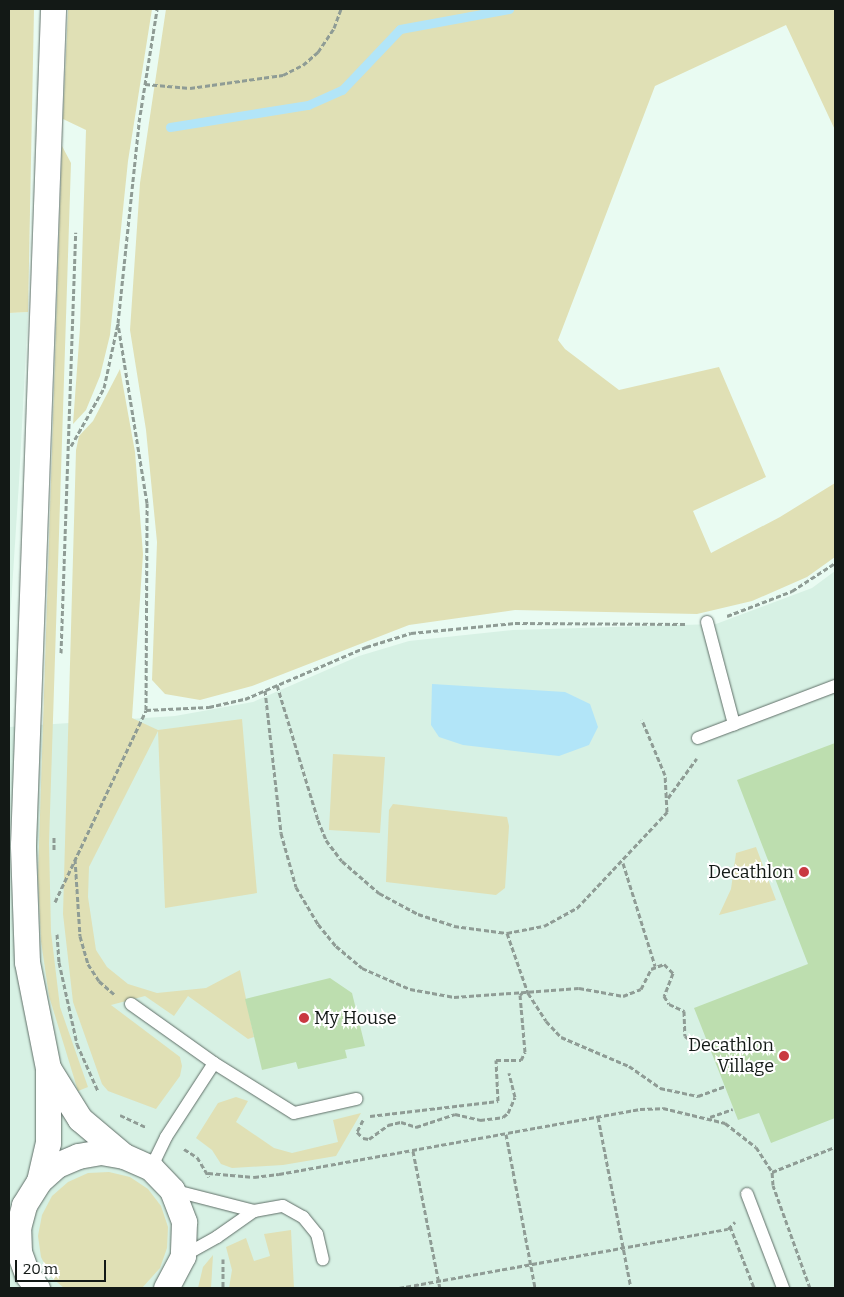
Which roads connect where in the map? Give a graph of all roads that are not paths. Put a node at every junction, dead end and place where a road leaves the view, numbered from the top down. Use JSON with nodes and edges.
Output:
{"nodes":[{"id":1,"x":53,"y":9,"type":"edge"},
{"id":2,"x":707,"y":622,"type":"road end"},
{"id":3,"x":835,"y":686,"type":"edge"},
{"id":4,"x":734,"y":724,"type":"junction"},
{"id":5,"x":698,"y":738,"type":"road end"},
{"id":6,"x":131,"y":1004,"type":"road end"},
{"id":7,"x":214,"y":1063,"type":"junction"},
{"id":8,"x":48,"y":1068,"type":"junction"},
{"id":9,"x":356,"y":1099,"type":"dead end"},
{"id":10,"x":124,"y":1156,"type":"junction"},
{"id":11,"x":151,"y":1168,"type":"junction"},
{"id":12,"x":39,"y":1181,"type":"junction"},
{"id":13,"x":172,"y":1190,"type":"junction"},
{"id":14,"x":749,"y":1199,"type":"road end"},
{"id":15,"x":16,"y":1207,"type":"edge"},
{"id":16,"x":254,"y":1211,"type":"junction"},
{"id":17,"x":323,"y":1259,"type":"dead end"},
{"id":18,"x":178,"y":1276,"type":"edge"},
{"id":19,"x":27,"y":1280,"type":"edge"},
{"id":20,"x":783,"y":1288,"type":"edge"}],
"edges":[{"from":1,"to":8,"type":"street"},
{"from":2,"to":4,"type":"lane"},
{"from":3,"to":4,"type":"lane"},
{"from":4,"to":5,"type":"lane"},
{"from":6,"to":7,"type":"lane"},
{"from":7,"to":9,"type":"lane"},
{"from":7,"to":11,"type":"lane"},
{"from":8,"to":10,"type":"street"},
{"from":8,"to":12,"type":"street"},
{"from":10,"to":11,"type":"street"},
{"from":10,"to":12,"type":"street"},
{"from":11,"to":13,"type":"street"},
{"from":12,"to":15,"type":"street"},
{"from":13,"to":16,"type":"lane"},
{"from":13,"to":18,"type":"street"},
{"from":14,"to":20,"type":"lane"},
{"from":15,"to":19,"type":"street"},
{"from":16,"to":17,"type":"lane"},
{"from":16,"to":18,"type":"lane"}]}
